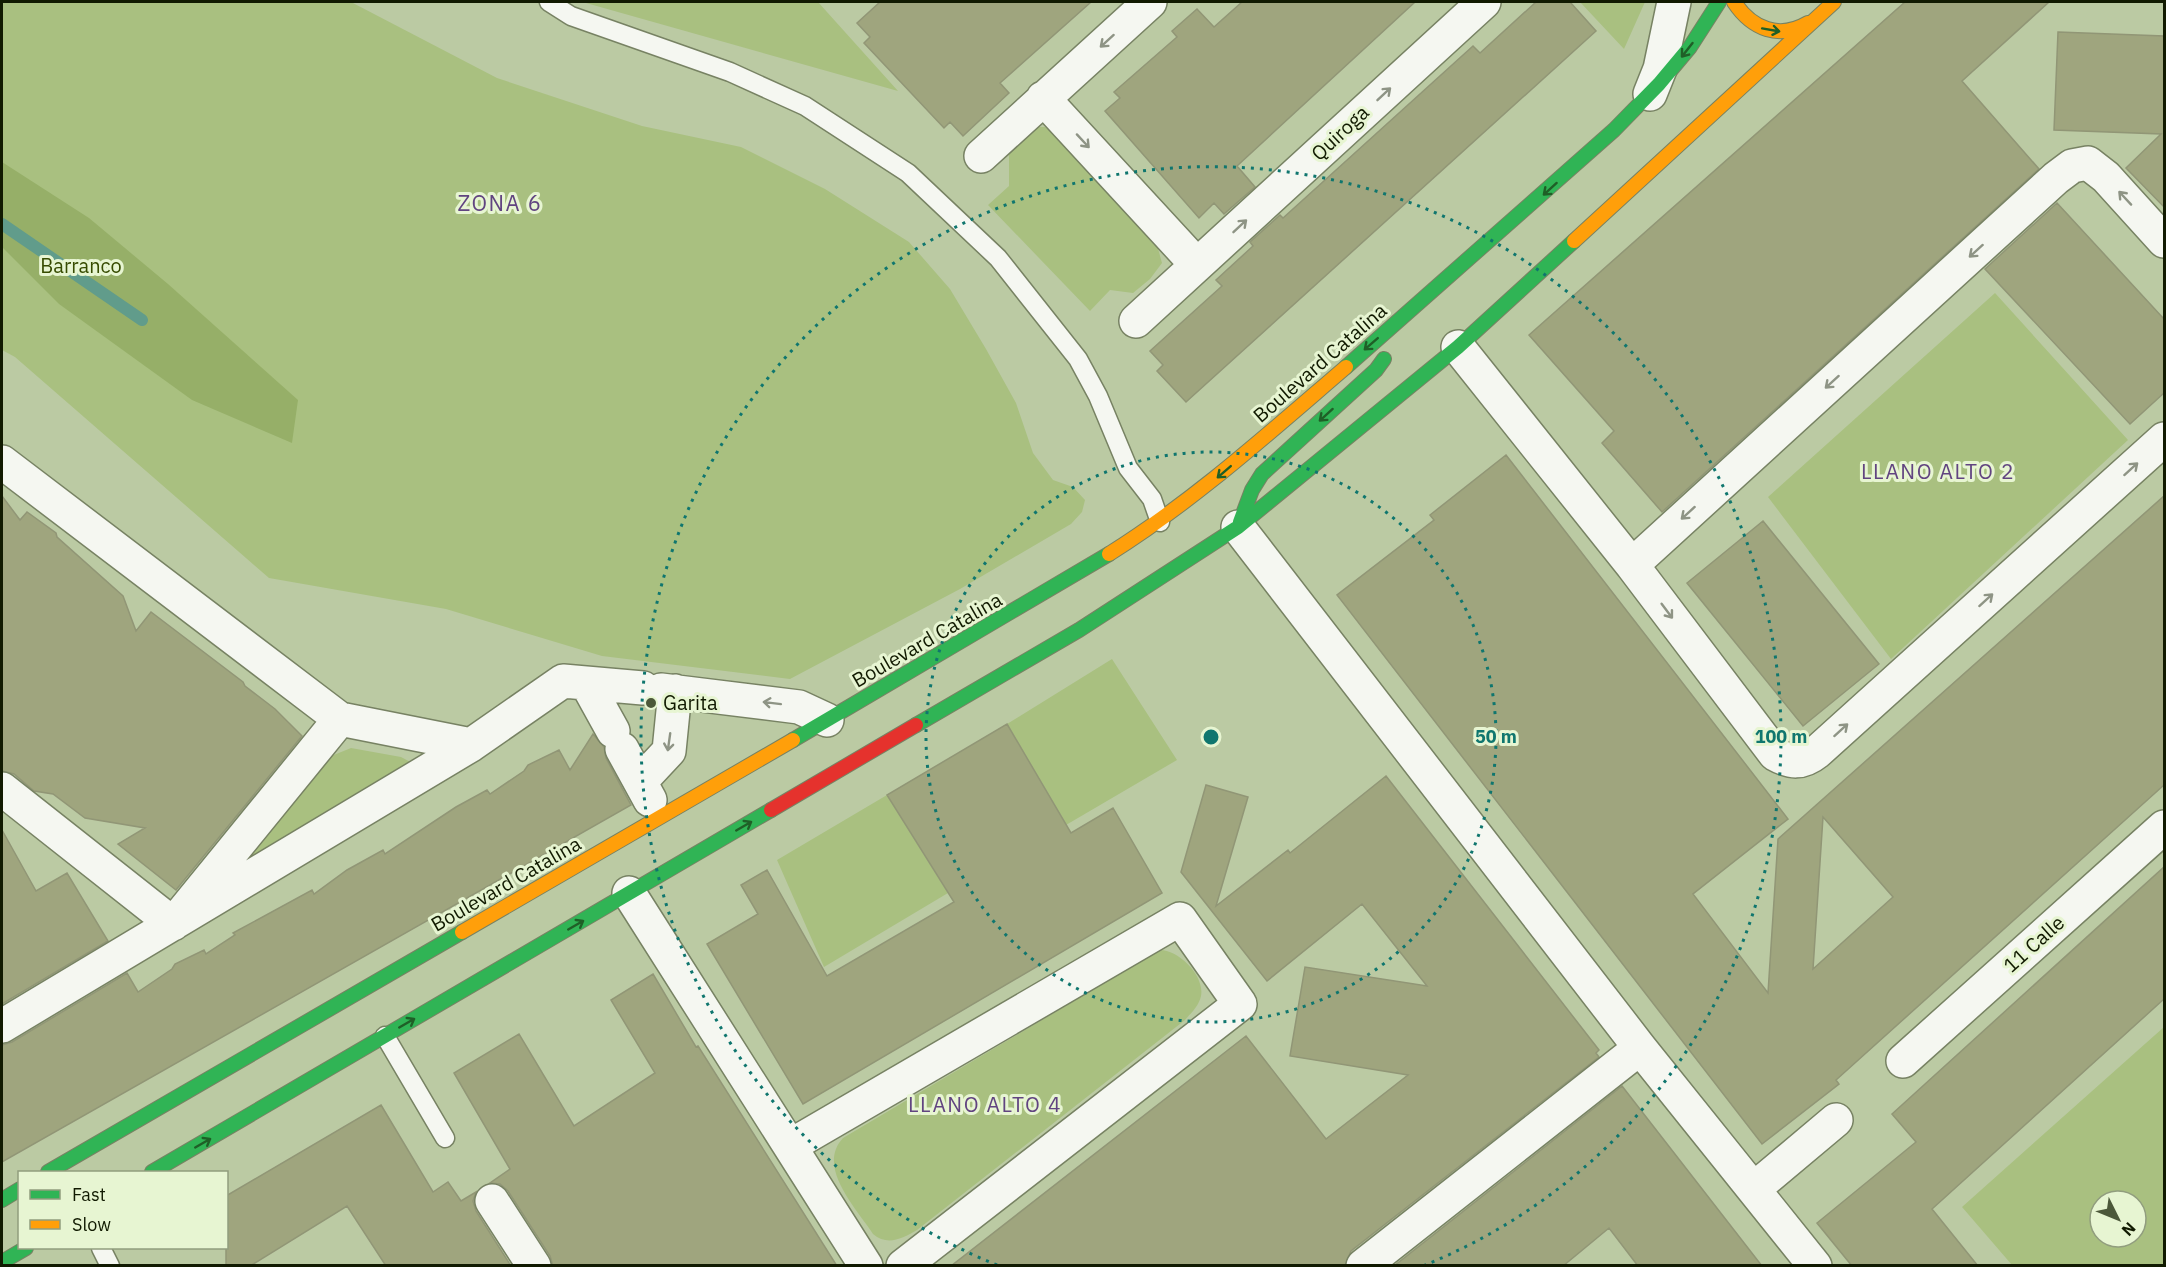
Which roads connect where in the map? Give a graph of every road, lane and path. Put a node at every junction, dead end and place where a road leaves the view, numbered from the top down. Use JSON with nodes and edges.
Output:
{"nodes":[{"id":1,"x":549,"y":2,"type":"edge"},
{"id":2,"x":1150,"y":2,"type":"edge"},
{"id":3,"x":1484,"y":2,"type":"edge"},
{"id":4,"x":1674,"y":2,"type":"edge"},
{"id":5,"x":1719,"y":2,"type":"edge"},
{"id":6,"x":1734,"y":2,"type":"edge"},
{"id":7,"x":1827,"y":2,"type":"edge"},
{"id":8,"x":1834,"y":2,"type":"edge"},
{"id":9,"x":1816,"y":17,"type":"junction"},
{"id":10,"x":1650,"y":94,"type":"junction"},
{"id":11,"x":1044,"y":98,"type":"junction"},
{"id":12,"x":981,"y":156,"type":"dead end"},
{"id":13,"x":2164,"y":241,"type":"edge"},
{"id":14,"x":1197,"y":265,"type":"junction"},
{"id":15,"x":1136,"y":321,"type":"dead end"},
{"id":16,"x":1398,"y":321,"type":"junction"},
{"id":17,"x":1458,"y":347,"type":"junction"},
{"id":18,"x":2164,"y":439,"type":"edge"},
{"id":19,"x":2,"y":462,"type":"edge"},
{"id":20,"x":1160,"y":522,"type":"junction"},
{"id":21,"x":1238,"y":527,"type":"junction"},
{"id":22,"x":1632,"y":565,"type":"junction"},
{"id":23,"x":587,"y":684,"type":"junction"},
{"id":24,"x":659,"y":690,"type":"junction"},
{"id":25,"x":340,"y":719,"type":"junction"},
{"id":26,"x":827,"y":720,"type":"junction"},
{"id":27,"x":471,"y":745,"type":"junction"},
{"id":28,"x":640,"y":782,"type":"junction"},
{"id":29,"x":2,"y":789,"type":"edge"},
{"id":30,"x":660,"y":817,"type":"junction"},
{"id":31,"x":2164,"y":827,"type":"edge"},
{"id":32,"x":629,"y":893,"type":"junction"},
{"id":33,"x":173,"y":924,"type":"junction"},
{"id":34,"x":2,"y":1026,"type":"edge"},
{"id":35,"x":385,"y":1036,"type":"junction"},
{"id":36,"x":1640,"y":1048,"type":"junction"},
{"id":37,"x":1903,"y":1062,"type":"dead end"},
{"id":38,"x":1836,"y":1120,"type":"dead end"},
{"id":39,"x":445,"y":1138,"type":"dead end"},
{"id":40,"x":790,"y":1146,"type":"junction"},
{"id":41,"x":51,"y":1171,"type":"edge"},
{"id":42,"x":155,"y":1171,"type":"edge"},
{"id":43,"x":1755,"y":1188,"type":"junction"},
{"id":44,"x":18,"y":1190,"type":"edge"},
{"id":45,"x":2,"y":1200,"type":"edge"},
{"id":46,"x":492,"y":1201,"type":"dead end"},
{"id":47,"x":24,"y":1249,"type":"edge"},
{"id":48,"x":102,"y":1249,"type":"edge"},
{"id":49,"x":2,"y":1262,"type":"edge"},
{"id":50,"x":110,"y":1266,"type":"edge"},
{"id":51,"x":534,"y":1266,"type":"edge"},
{"id":52,"x":866,"y":1266,"type":"edge"},
{"id":53,"x":903,"y":1266,"type":"edge"},
{"id":54,"x":1363,"y":1266,"type":"edge"},
{"id":55,"x":1815,"y":1266,"type":"edge"}],
"edges":[{"from":1,"to":20,"type":"lane"},
{"from":2,"to":11,"type":"street","one_way":true},
{"from":14,"to":3,"type":"street","name":"Quiroga","one_way":true},
{"from":4,"to":10,"type":"street"},
{"from":5,"to":10,"type":"street","name":"Boulevard Catalina","one_way":true},
{"from":6,"to":9,"type":"street","one_way":true},
{"from":7,"to":9,"type":"street"},
{"from":8,"to":9,"type":"street"},
{"from":9,"to":17,"type":"street"},
{"from":10,"to":16,"type":"street","name":"Boulevard Catalina","one_way":true},
{"from":11,"to":12,"type":"street"},
{"from":11,"to":14,"type":"street","one_way":true},
{"from":13,"to":22,"type":"street","one_way":true},
{"from":14,"to":15,"type":"street","name":"Quiroga"},
{"from":16,"to":20,"type":"street","name":"Boulevard Catalina","one_way":true},
{"from":16,"to":21,"type":"street","one_way":true},
{"from":17,"to":21,"type":"street"},
{"from":17,"to":22,"type":"street"},
{"from":22,"to":18,"type":"street","one_way":true},
{"from":19,"to":25,"type":"street"},
{"from":20,"to":26,"type":"street","name":"Boulevard Catalina"},
{"from":32,"to":21,"type":"street","one_way":true},
{"from":21,"to":36,"type":"street"},
{"from":23,"to":24,"type":"street"},
{"from":23,"to":27,"type":"street"},
{"from":23,"to":28,"type":"street"},
{"from":26,"to":24,"type":"street","one_way":true},
{"from":24,"to":28,"type":"street","one_way":true},
{"from":25,"to":27,"type":"street"},
{"from":25,"to":33,"type":"street"},
{"from":26,"to":30,"type":"street","name":"Boulevard Catalina"},
{"from":27,"to":33,"type":"street"},
{"from":28,"to":30,"type":"street"},
{"from":29,"to":33,"type":"street"},
{"from":30,"to":41,"type":"street","name":"Boulevard Catalina"},
{"from":31,"to":37,"type":"street","name":"11 Calle"},
{"from":35,"to":32,"type":"street","one_way":true},
{"from":32,"to":40,"type":"street"},
{"from":33,"to":34,"type":"street"},
{"from":35,"to":39,"type":"lane"},
{"from":42,"to":35,"type":"street","one_way":true},
{"from":36,"to":43,"type":"street"},
{"from":36,"to":54,"type":"street"},
{"from":38,"to":43,"type":"street"},
{"from":40,"to":52,"type":"street"},
{"from":40,"to":53,"type":"street"},
{"from":43,"to":55,"type":"street"},
{"from":44,"to":45,"type":"street"},
{"from":46,"to":51,"type":"street"},
{"from":47,"to":49,"type":"street"},
{"from":48,"to":50,"type":"lane"}]}
